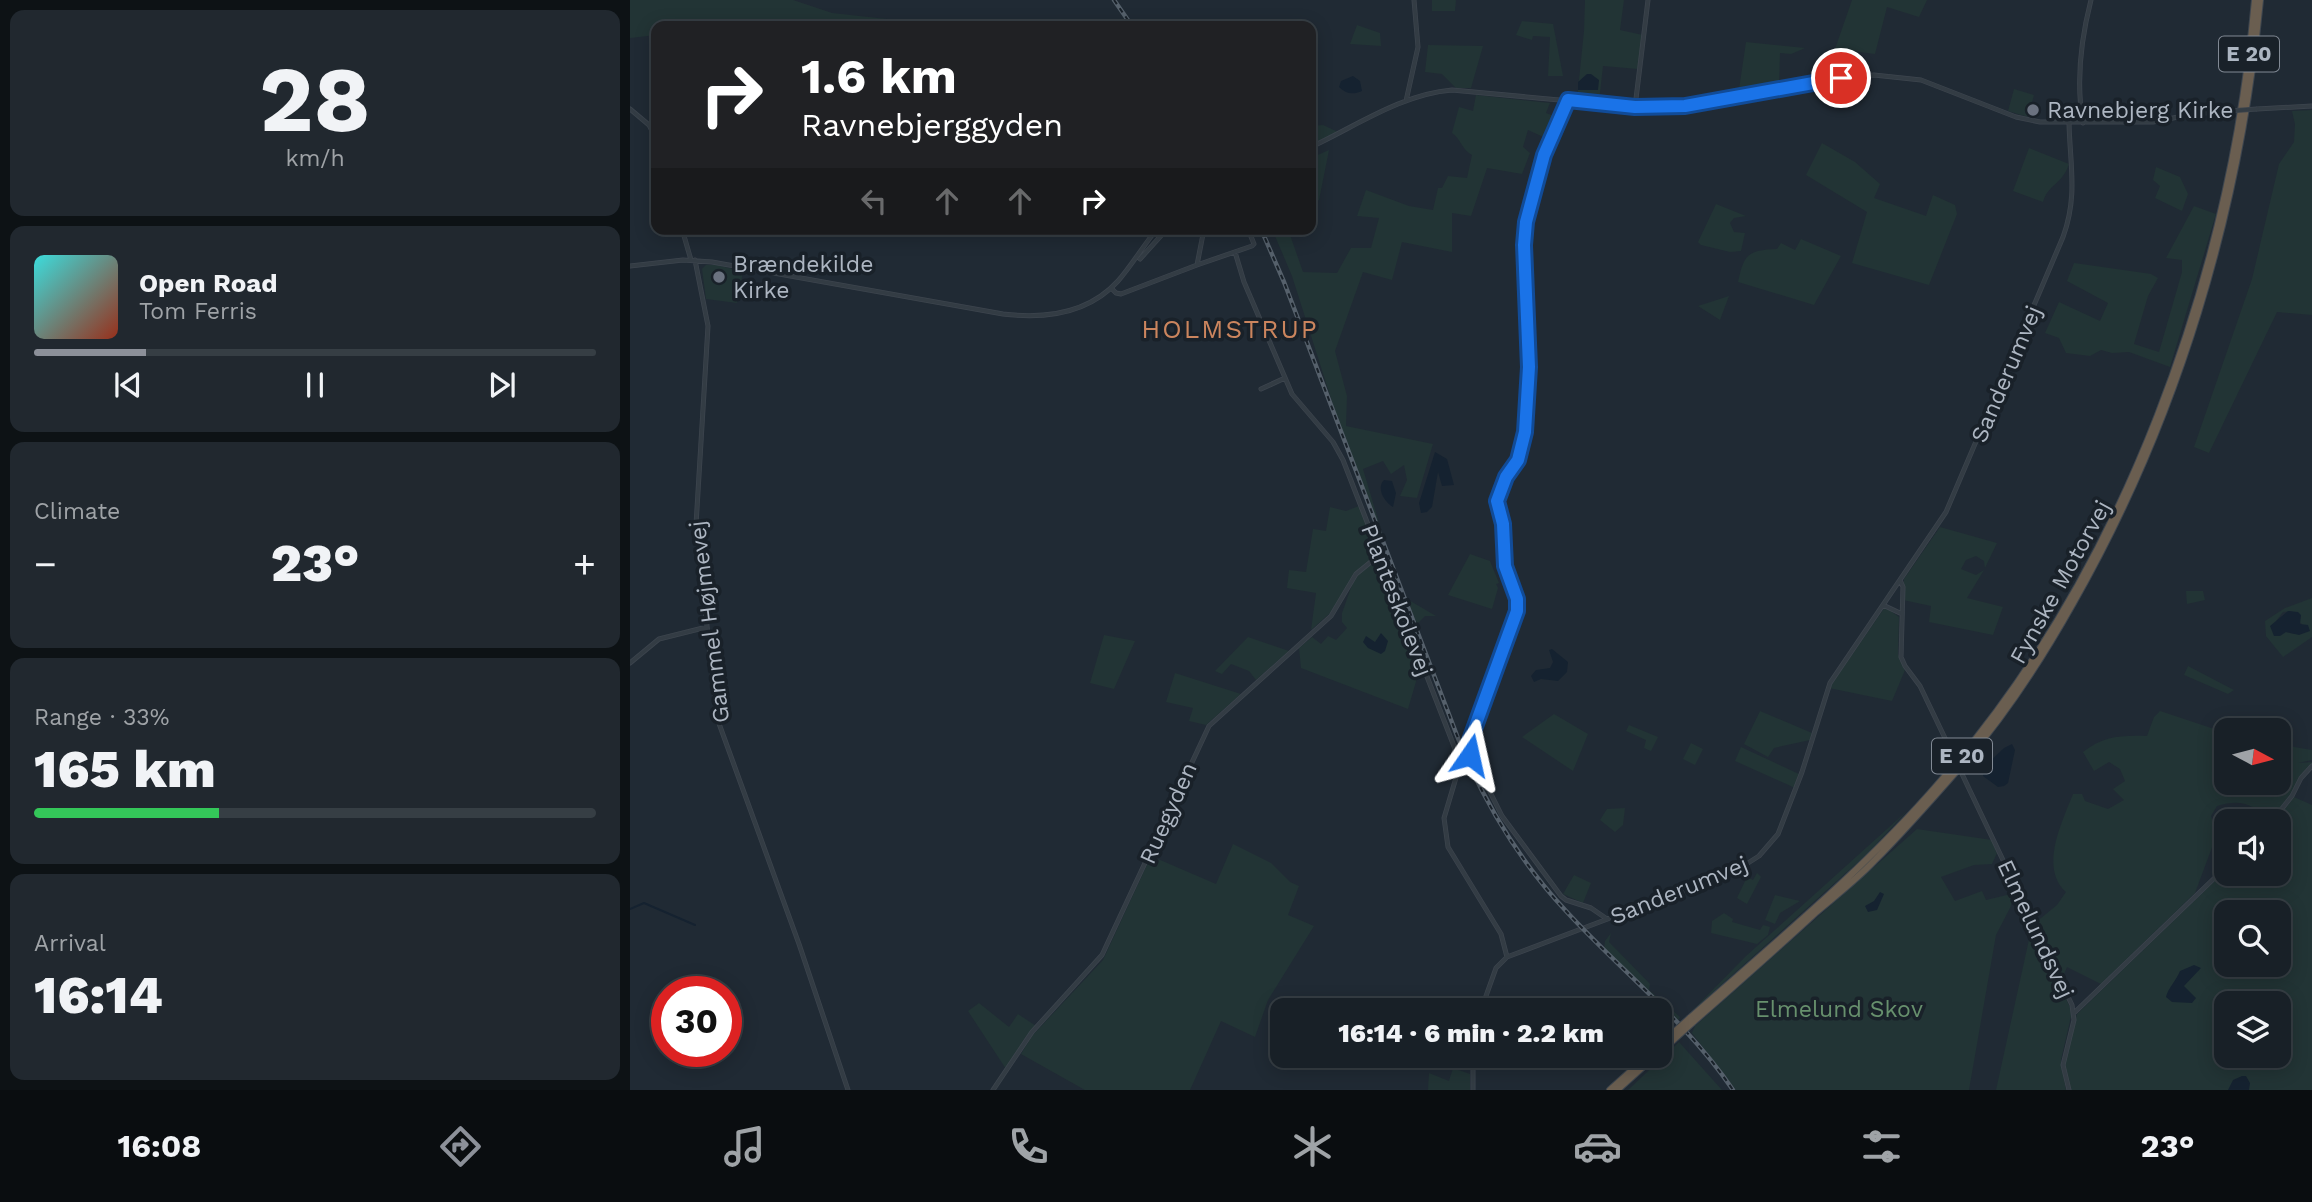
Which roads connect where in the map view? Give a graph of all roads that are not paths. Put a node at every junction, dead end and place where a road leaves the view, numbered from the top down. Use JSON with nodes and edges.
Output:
{"nodes":[{"id":1,"x":1414,"y":0,"type":"edge"},
{"id":2,"x":1648,"y":0,"type":"edge"},
{"id":3,"x":2091,"y":0,"type":"edge"},
{"id":4,"x":2257,"y":0,"type":"edge"},
{"id":5,"x":1568,"y":100,"type":"junction"},
{"id":6,"x":1406,"y":101,"type":"junction"},
{"id":7,"x":2312,"y":106,"type":"edge"},
{"id":8,"x":1635,"y":107,"type":"junction"},
{"id":9,"x":630,"y":109,"type":"edge"},
{"id":10,"x":2068,"y":123,"type":"junction"},
{"id":11,"x":2083,"y":123,"type":"junction"},
{"id":12,"x":651,"y":129,"type":"edge"},
{"id":13,"x":1316,"y":145,"type":"edge"},
{"id":14,"x":684,"y":235,"type":"edge"},
{"id":15,"x":1152,"y":235,"type":"edge"},
{"id":16,"x":1162,"y":235,"type":"edge"},
{"id":17,"x":1203,"y":235,"type":"edge"},
{"id":18,"x":1250,"y":235,"type":"edge"},
{"id":19,"x":1235,"y":253,"type":"junction"},
{"id":20,"x":1140,"y":259,"type":"dead end"},
{"id":21,"x":693,"y":260,"type":"junction"},
{"id":22,"x":1197,"y":264,"type":"junction"},
{"id":23,"x":630,"y":266,"type":"edge"},
{"id":24,"x":1111,"y":288,"type":"junction"},
{"id":25,"x":1285,"y":378,"type":"junction"},
{"id":26,"x":1261,"y":389,"type":"dead end"},
{"id":27,"x":1378,"y":551,"type":"junction"},
{"id":28,"x":1373,"y":561,"type":"junction"},
{"id":29,"x":1382,"y":563,"type":"junction"},
{"id":30,"x":1900,"y":580,"type":"junction"},
{"id":31,"x":1883,"y":605,"type":"junction"},
{"id":32,"x":1902,"y":614,"type":"junction"},
{"id":33,"x":707,"y":626,"type":"junction"},
{"id":34,"x":630,"y":663,"type":"edge"},
{"id":35,"x":1955,"y":759,"type":"dead end"},
{"id":36,"x":2312,"y":766,"type":"edge"},
{"id":37,"x":1962,"y":774,"type":"dead end"},
{"id":38,"x":2282,"y":809,"type":"edge"},
{"id":39,"x":2214,"y":879,"type":"edge"},
{"id":40,"x":1596,"y":912,"type":"junction"},
{"id":41,"x":1607,"y":919,"type":"junction"},
{"id":42,"x":1595,"y":924,"type":"junction"},
{"id":43,"x":1507,"y":957,"type":"junction"},
{"id":44,"x":1485,"y":998,"type":"edge"},
{"id":45,"x":2075,"y":1012,"type":"junction"},
{"id":46,"x":1672,"y":1037,"type":"edge"},
{"id":47,"x":1473,"y":1068,"type":"edge"},
{"id":48,"x":1635,"y":1068,"type":"edge"},
{"id":49,"x":1642,"y":1068,"type":"edge"},
{"id":50,"x":848,"y":1090,"type":"edge"},
{"id":51,"x":993,"y":1090,"type":"edge"},
{"id":52,"x":1473,"y":1090,"type":"edge"},
{"id":53,"x":1610,"y":1090,"type":"edge"},
{"id":54,"x":1617,"y":1090,"type":"edge"},
{"id":55,"x":2069,"y":1090,"type":"edge"}],
"edges":[{"from":1,"to":6,"type":"street"},
{"from":2,"to":8,"type":"street"},
{"from":3,"to":11,"type":"street"},
{"from":4,"to":46,"type":"highway","name":"Fynske Motorvej","number":"E 20","bridge":true},
{"from":5,"to":6,"type":"street"},
{"from":5,"to":8,"type":"street"},
{"from":5,"to":40,"type":"street"},
{"from":6,"to":13,"type":"street"},
{"from":7,"to":11,"type":"street","bridge":true},
{"from":8,"to":10,"type":"street"},
{"from":9,"to":12,"type":"street"},
{"from":10,"to":11,"type":"street"},
{"from":10,"to":30,"type":"street","name":"Sanderumvej"},
{"from":14,"to":21,"type":"street","name":"Gammel Højmevej"},
{"from":15,"to":24,"type":"street"},
{"from":16,"to":20,"type":"street"},
{"from":17,"to":22,"type":"street"},
{"from":18,"to":19,"type":"street"},
{"from":19,"to":22,"type":"street"},
{"from":19,"to":25,"type":"street","name":"Planteskolevej"},
{"from":21,"to":23,"type":"street"},
{"from":21,"to":24,"type":"street"},
{"from":21,"to":33,"type":"street","name":"Gammel Højmevej"},
{"from":22,"to":24,"type":"street"},
{"from":25,"to":26,"type":"street"},
{"from":25,"to":27,"type":"street","name":"Planteskolevej"},
{"from":27,"to":28,"type":"street","name":"Ruegyden"},
{"from":27,"to":29,"type":"street","name":"Planteskolevej"},
{"from":28,"to":29,"type":"street"},
{"from":28,"to":51,"type":"street","name":"Ruegyden"},
{"from":29,"to":43,"type":"street","name":"Planteskolevej"},
{"from":30,"to":31,"type":"street","name":"Sanderumvej"},
{"from":30,"to":32,"type":"street"},
{"from":31,"to":32,"type":"street"},
{"from":31,"to":41,"type":"street","name":"Sanderumvej"},
{"from":32,"to":35,"type":"street"},
{"from":33,"to":34,"type":"street"},
{"from":33,"to":50,"type":"street","name":"Gammel Højmevej"},
{"from":36,"to":38,"type":"street"},
{"from":37,"to":45,"type":"street","name":"Elmelundsvej"},
{"from":39,"to":45,"type":"street"},
{"from":40,"to":41,"type":"street"},
{"from":40,"to":42,"type":"street"},
{"from":41,"to":42,"type":"street","name":"Sanderumvej"},
{"from":42,"to":43,"type":"street","name":"Sanderumvej"},
{"from":43,"to":44,"type":"street"},
{"from":45,"to":55,"type":"street","name":"Elmelundsvej"},
{"from":47,"to":52,"type":"street"},
{"from":48,"to":53,"type":"highway"},
{"from":49,"to":54,"type":"highway"}]}
